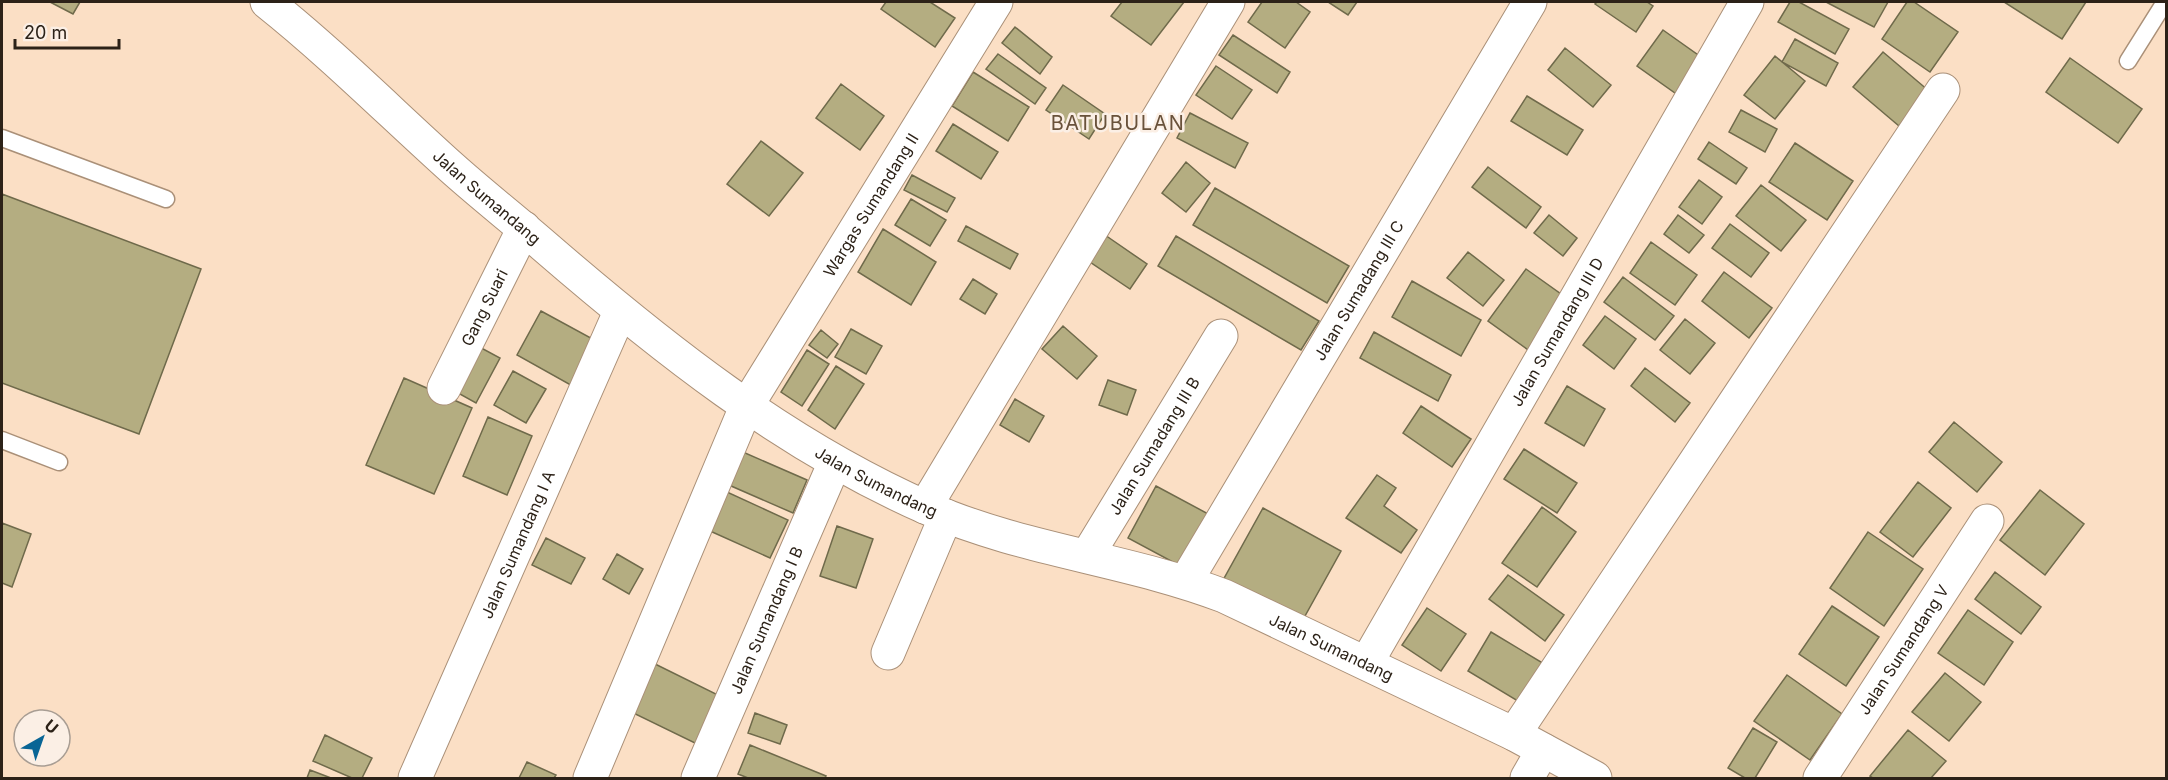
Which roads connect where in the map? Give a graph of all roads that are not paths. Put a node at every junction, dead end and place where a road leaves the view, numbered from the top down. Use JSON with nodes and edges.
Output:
{"nodes":[{"id":1,"x":267,"y":2,"type":"edge"},
{"id":2,"x":996,"y":2,"type":"edge"},
{"id":3,"x":1228,"y":2,"type":"edge"},
{"id":4,"x":1530,"y":2,"type":"edge"},
{"id":5,"x":1747,"y":2,"type":"edge"},
{"id":6,"x":2165,"y":2,"type":"edge"},
{"id":7,"x":2128,"y":61,"type":"dead end"},
{"id":8,"x":1943,"y":90,"type":"dead end"},
{"id":9,"x":2,"y":138,"type":"edge"},
{"id":10,"x":166,"y":199,"type":"dead end"},
{"id":11,"x":524,"y":228,"type":"junction"},
{"id":12,"x":620,"y":312,"type":"junction"},
{"id":13,"x":1221,"y":336,"type":"dead end"},
{"id":14,"x":444,"y":388,"type":"dead end"},
{"id":15,"x":746,"y":407,"type":"junction"},
{"id":16,"x":2,"y":440,"type":"edge"},
{"id":17,"x":59,"y":462,"type":"dead end"},
{"id":18,"x":835,"y":462,"type":"junction"},
{"id":19,"x":935,"y":512,"type":"junction"},
{"id":20,"x":1987,"y":521,"type":"dead end"},
{"id":21,"x":1087,"y":556,"type":"junction"},
{"id":22,"x":1186,"y":581,"type":"junction"},
{"id":23,"x":888,"y":653,"type":"dead end"},
{"id":24,"x":1367,"y":662,"type":"junction"},
{"id":25,"x":1514,"y":734,"type":"junction"},
{"id":26,"x":1543,"y":750,"type":"junction"},
{"id":27,"x":415,"y":778,"type":"edge"},
{"id":28,"x":590,"y":778,"type":"edge"},
{"id":29,"x":698,"y":778,"type":"edge"},
{"id":30,"x":1527,"y":778,"type":"edge"},
{"id":31,"x":1595,"y":778,"type":"edge"},
{"id":32,"x":1820,"y":778,"type":"edge"}],
"edges":[{"from":1,"to":11,"type":"street","name":"Jalan Sumandang"},
{"from":2,"to":15,"type":"street","name":"Wargas Sumandang II"},
{"from":3,"to":19,"type":"street"},
{"from":4,"to":22,"type":"street","name":"Jalan Sumadang III C"},
{"from":5,"to":24,"type":"street","name":"Jalan Sumandang III D"},
{"from":6,"to":7,"type":"lane"},
{"from":8,"to":25,"type":"street"},
{"from":9,"to":10,"type":"lane"},
{"from":11,"to":12,"type":"street","name":"Jalan Sumandang"},
{"from":11,"to":14,"type":"street","name":"Gang Suari"},
{"from":12,"to":15,"type":"street","name":"Jalan Sumandang"},
{"from":12,"to":27,"type":"street","name":"Jalan Sumandang I A"},
{"from":13,"to":21,"type":"street","name":"Jalan Sumadang III B"},
{"from":15,"to":18,"type":"street","name":"Jalan Sumandang"},
{"from":15,"to":28,"type":"street","name":"Wargas Sumandang II"},
{"from":16,"to":17,"type":"lane"},
{"from":18,"to":19,"type":"street","name":"Jalan Sumandang"},
{"from":18,"to":29,"type":"street","name":"Jalan Sumandang I B"},
{"from":19,"to":21,"type":"street","name":"Jalan Sumandang"},
{"from":19,"to":23,"type":"street"},
{"from":20,"to":32,"type":"street","name":"Jalan Sumandang V"},
{"from":21,"to":22,"type":"street","name":"Jalan Sumandang"},
{"from":22,"to":24,"type":"street","name":"Jalan Sumandang"},
{"from":24,"to":25,"type":"street","name":"Jalan Sumandang"},
{"from":25,"to":26,"type":"street","name":"Jalan Sumandang"},
{"from":26,"to":30,"type":"street"},
{"from":26,"to":31,"type":"street","name":"Jalan Sumandang"}]}
